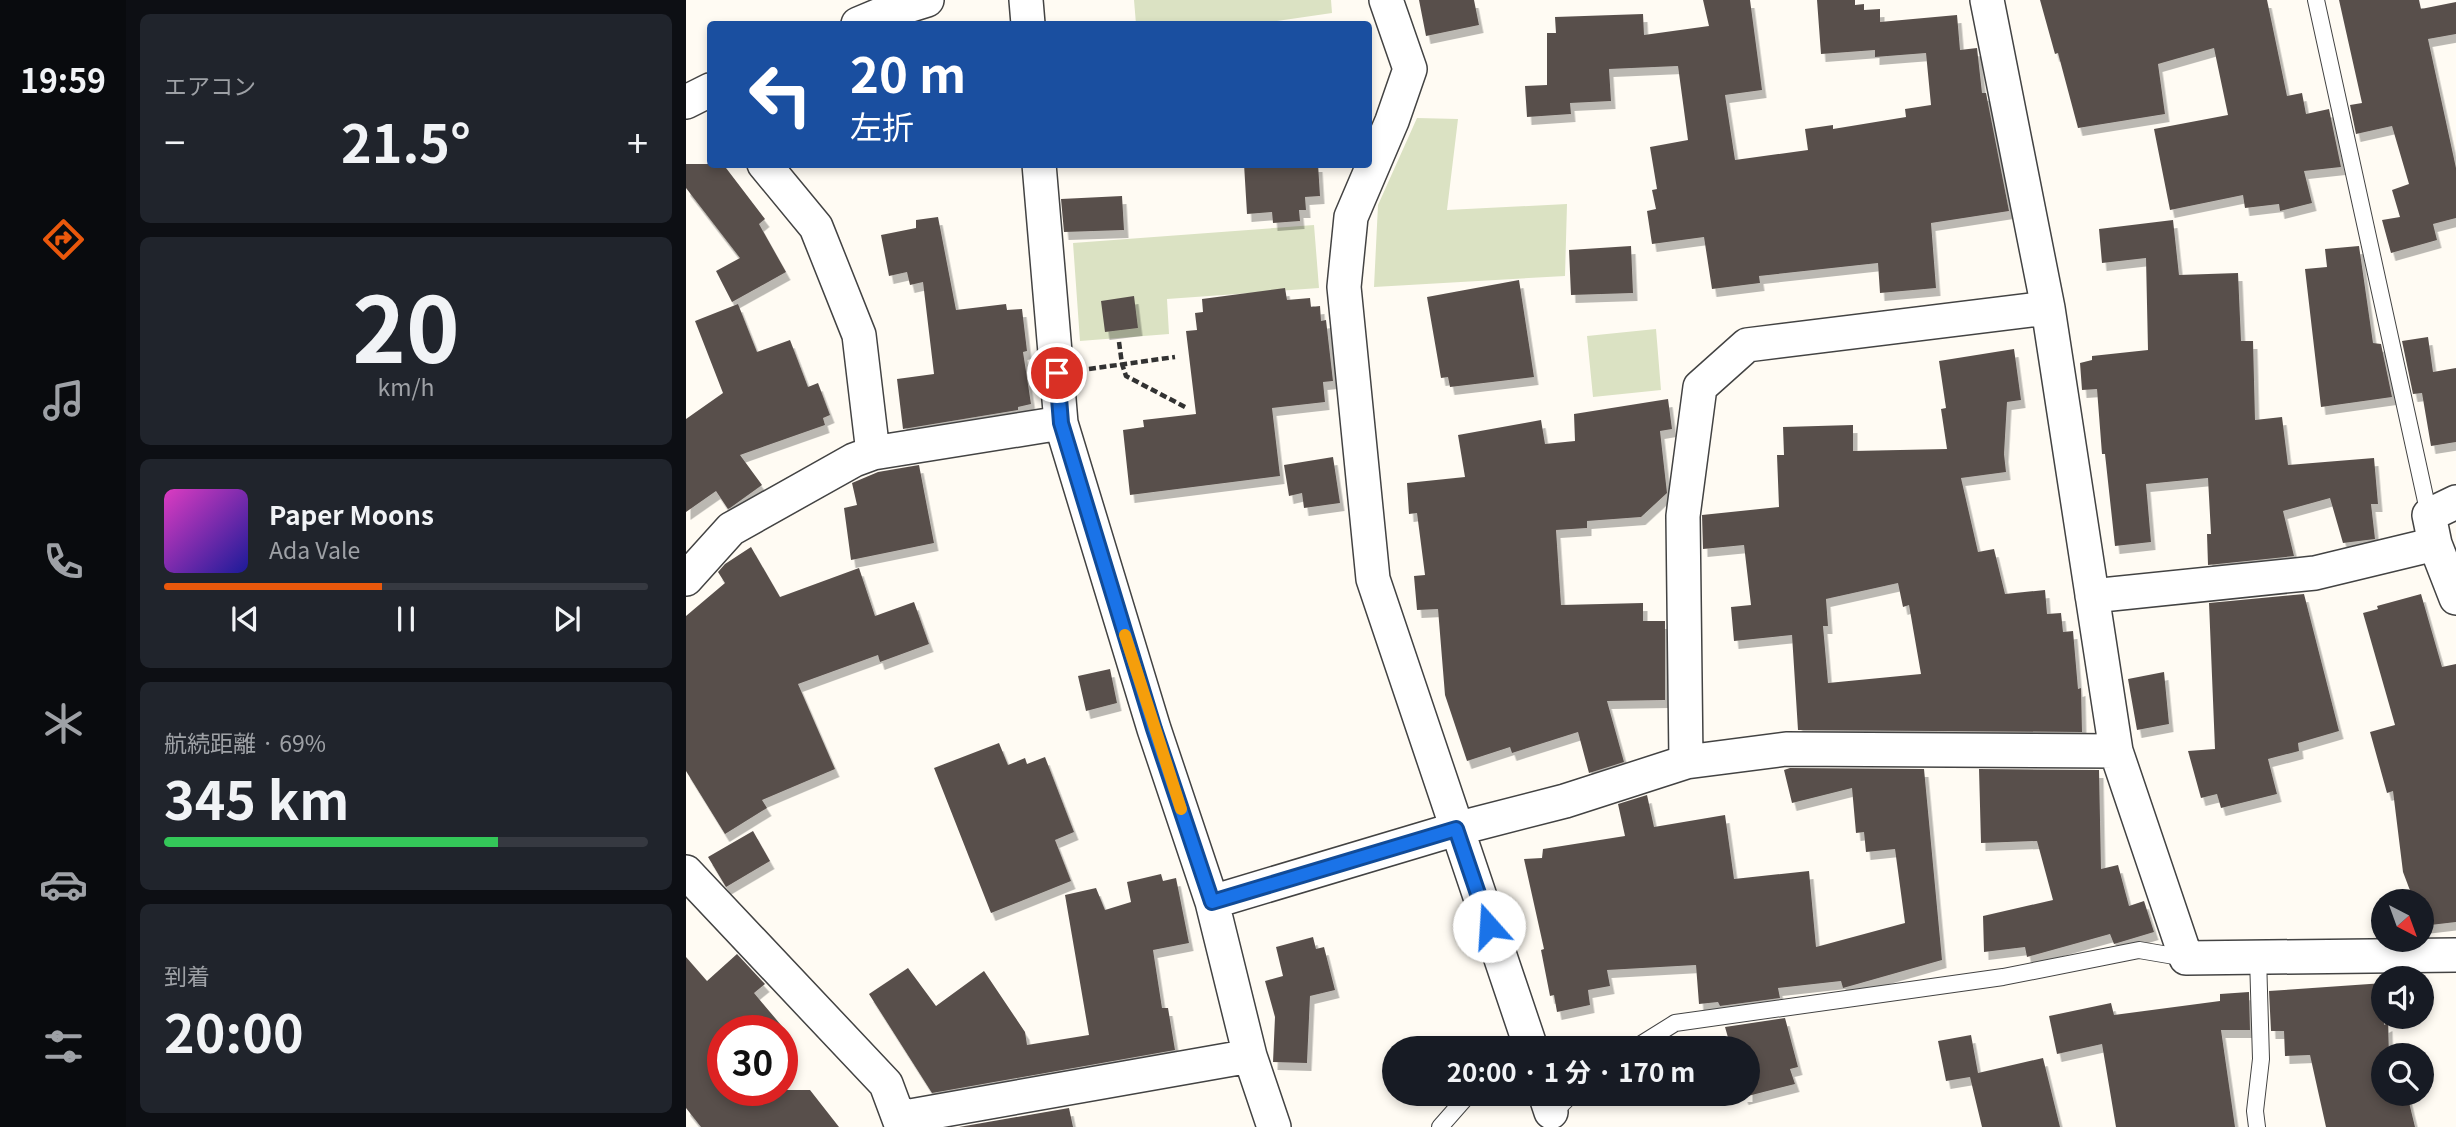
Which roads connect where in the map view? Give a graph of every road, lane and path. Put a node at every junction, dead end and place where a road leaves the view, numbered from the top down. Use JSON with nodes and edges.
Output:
{"nodes":[{"id":1,"x":927,"y":0,"type":"edge"},
{"id":2,"x":1026,"y":0,"type":"edge"},
{"id":3,"x":1386,"y":0,"type":"edge"},
{"id":4,"x":1987,"y":0,"type":"edge"},
{"id":5,"x":2316,"y":0,"type":"edge"},
{"id":6,"x":865,"y":21,"type":"edge"},
{"id":7,"x":1028,"y":21,"type":"edge"},
{"id":8,"x":707,"y":92,"type":"edge"},
{"id":9,"x":686,"y":102,"type":"edge"},
{"id":10,"x":767,"y":168,"type":"edge"},
{"id":11,"x":1039,"y":168,"type":"edge"},
{"id":12,"x":1372,"y":168,"type":"edge"},
{"id":13,"x":1372,"y":168,"type":"edge"},
{"id":14,"x":2048,"y":308,"type":"junction"},
{"id":15,"x":1119,"y":342,"type":"dead end"},
{"id":16,"x":1175,"y":357,"type":"dead end"},
{"id":17,"x":1122,"y":364,"type":"junction"},
{"id":18,"x":1057,"y":373,"type":"junction"},
{"id":19,"x":1187,"y":408,"type":"dead end"},
{"id":20,"x":1061,"y":423,"type":"junction"},
{"id":21,"x":873,"y":453,"type":"junction"},
{"id":22,"x":2440,"y":520,"type":"edge"},
{"id":23,"x":686,"y":579,"type":"edge"},
{"id":24,"x":2092,"y":596,"type":"junction"},
{"id":25,"x":2456,"y":598,"type":"edge"},
{"id":26,"x":2116,"y":751,"type":"junction"},
{"id":27,"x":1686,"y":762,"type":"junction"},
{"id":28,"x":1456,"y":829,"type":"junction"},
{"id":29,"x":686,"y":872,"type":"edge"},
{"id":30,"x":1212,"y":902,"type":"junction"},
{"id":31,"x":2456,"y":955,"type":"edge"},
{"id":32,"x":2259,"y":957,"type":"junction"},
{"id":33,"x":2186,"y":958,"type":"junction"},
{"id":34,"x":1527,"y":1036,"type":"edge"},
{"id":35,"x":1654,"y":1036,"type":"edge"},
{"id":36,"x":1250,"y":1056,"type":"junction"},
{"id":37,"x":1458,"y":1106,"type":"edge"},
{"id":38,"x":900,"y":1122,"type":"edge"},
{"id":39,"x":1274,"y":1127,"type":"edge"},
{"id":40,"x":1440,"y":1127,"type":"edge"},
{"id":41,"x":2257,"y":1127,"type":"edge"}],
"edges":[{"from":1,"to":6,"type":"street"},
{"from":2,"to":7,"type":"street"},
{"from":3,"to":12,"type":"street"},
{"from":4,"to":14,"type":"street"},
{"from":5,"to":22,"type":"lane"},
{"from":8,"to":9,"type":"street"},
{"from":10,"to":21,"type":"street"},
{"from":11,"to":18,"type":"street"},
{"from":13,"to":28,"type":"street"},
{"from":14,"to":24,"type":"street"},
{"from":14,"to":27,"type":"street"},
{"from":15,"to":17,"type":"path"},
{"from":16,"to":17,"type":"path"},
{"from":17,"to":18,"type":"path"},
{"from":17,"to":19,"type":"path"},
{"from":18,"to":20,"type":"street"},
{"from":20,"to":21,"type":"street"},
{"from":20,"to":30,"type":"street"},
{"from":21,"to":23,"type":"street"},
{"from":22,"to":24,"type":"street"},
{"from":22,"to":25,"type":"street"},
{"from":24,"to":26,"type":"street"},
{"from":26,"to":27,"type":"street"},
{"from":26,"to":33,"type":"street"},
{"from":27,"to":28,"type":"street"},
{"from":28,"to":30,"type":"street"},
{"from":28,"to":34,"type":"street"},
{"from":29,"to":38,"type":"street"},
{"from":30,"to":36,"type":"street"},
{"from":31,"to":32,"type":"street"},
{"from":32,"to":33,"type":"street"},
{"from":32,"to":41,"type":"lane"},
{"from":33,"to":35,"type":"lane"},
{"from":36,"to":38,"type":"street"},
{"from":36,"to":39,"type":"street"},
{"from":37,"to":40,"type":"lane"}]}
